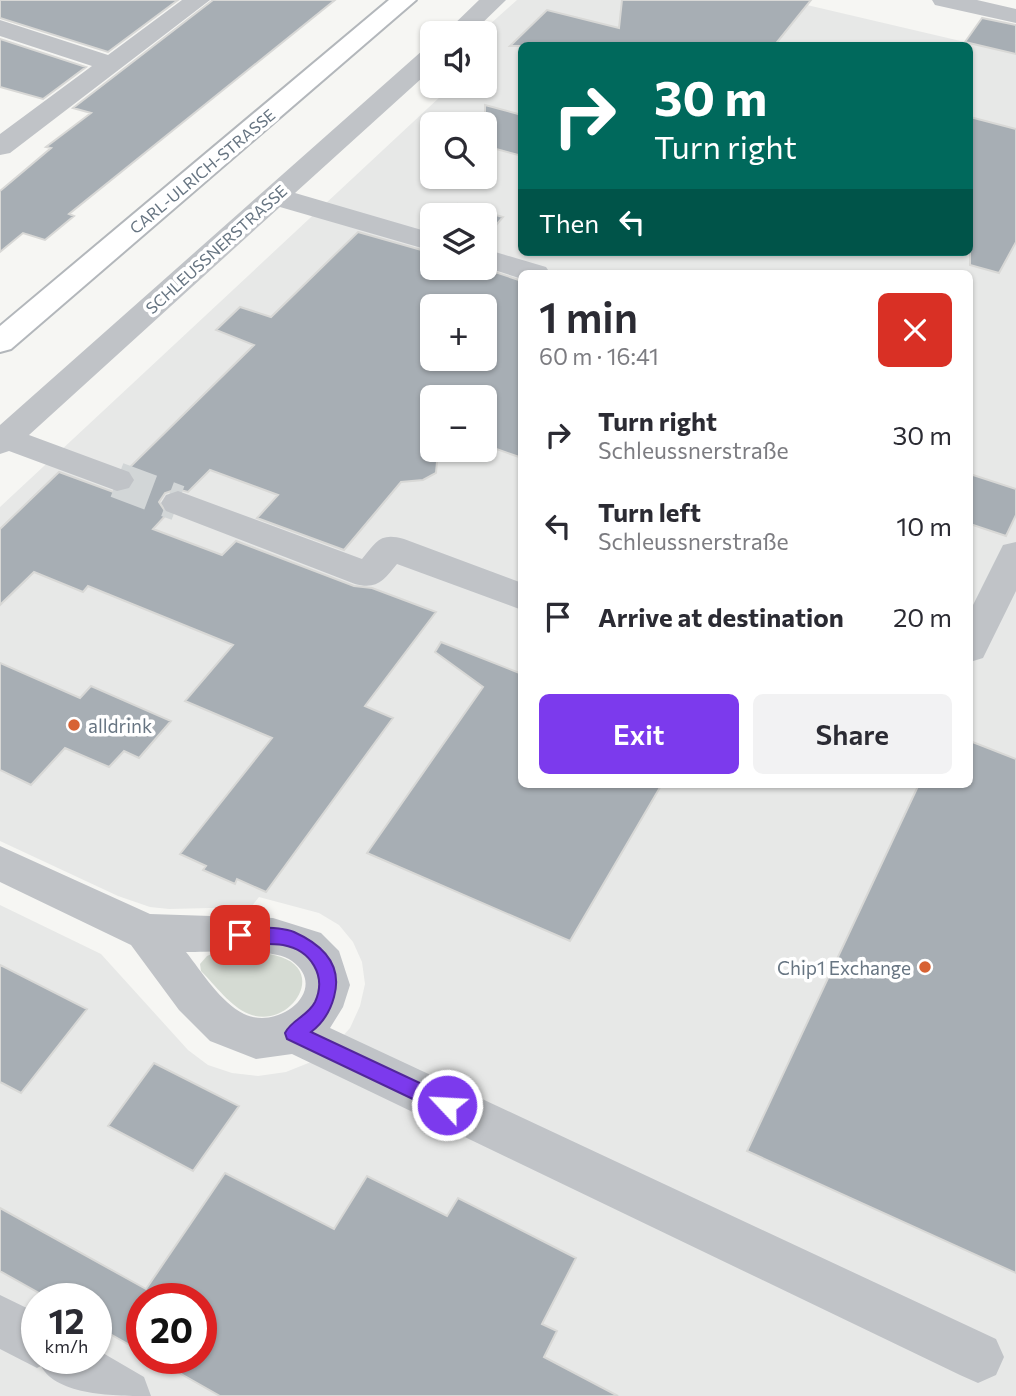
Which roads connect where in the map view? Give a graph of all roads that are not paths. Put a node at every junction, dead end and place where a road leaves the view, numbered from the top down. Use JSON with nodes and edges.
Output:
{"nodes":[{"id":1,"x":198,"y":0,"type":"edge"},
{"id":2,"x":404,"y":0,"type":"edge"},
{"id":3,"x":494,"y":0,"type":"edge"},
{"id":4,"x":944,"y":0,"type":"edge"},
{"id":5,"x":1016,"y":16,"type":"edge"},
{"id":6,"x":470,"y":21,"type":"edge"},
{"id":7,"x":0,"y":28,"type":"edge"},
{"id":8,"x":111,"y":64,"type":"junction"},
{"id":9,"x":420,"y":66,"type":"edge"},
{"id":10,"x":0,"y":147,"type":"edge"},
{"id":11,"x":275,"y":196,"type":"junction"},
{"id":12,"x":420,"y":238,"type":"edge"},
{"id":13,"x":497,"y":262,"type":"edge"},
{"id":14,"x":525,"y":270,"type":"edge"},
{"id":15,"x":0,"y":342,"type":"edge"},
{"id":16,"x":3,"y":440,"type":"edge"},
{"id":17,"x":117,"y":480,"type":"tunnel mouth"},
{"id":18,"x":178,"y":503,"type":"tunnel mouth"},
{"id":19,"x":1016,"y":554,"type":"edge"},
{"id":20,"x":518,"y":596,"type":"edge"},
{"id":21,"x":973,"y":642,"type":"edge"},
{"id":22,"x":0,"y":863,"type":"edge"},
{"id":23,"x":146,"y":932,"type":"junction"},
{"id":24,"x":294,"y":1033,"type":"junction"},
{"id":25,"x":0,"y":1320,"type":"edge"},
{"id":26,"x":21,"y":1332,"type":"edge"},
{"id":27,"x":978,"y":1357,"type":"dead end"},
{"id":28,"x":89,"y":1374,"type":"edge"},
{"id":29,"x":125,"y":1396,"type":"edge"}],
"edges":[{"from":1,"to":8,"type":"street"},
{"from":2,"to":15,"type":"main road","name":"CARL-ULRICH-STRASSE"},
{"from":3,"to":6,"type":"street"},
{"from":4,"to":5,"type":"street"},
{"from":7,"to":8,"type":"street"},
{"from":8,"to":10,"type":"street"},
{"from":9,"to":11,"type":"street","name":"SCHLEUSSNERSTRASSE"},
{"from":11,"to":12,"type":"street"},
{"from":11,"to":16,"type":"street","name":"SCHLEUSSNERSTRASSE"},
{"from":13,"to":14,"type":"street"},
{"from":16,"to":17,"type":"street"},
{"from":18,"to":20,"type":"street"},
{"from":19,"to":21,"type":"street"},
{"from":22,"to":23,"type":"street"},
{"from":23,"to":24,"type":"street"},
{"from":23,"to":24,"type":"street"},
{"from":24,"to":27,"type":"street"},
{"from":25,"to":26,"type":"street"},
{"from":28,"to":29,"type":"street"}]}
